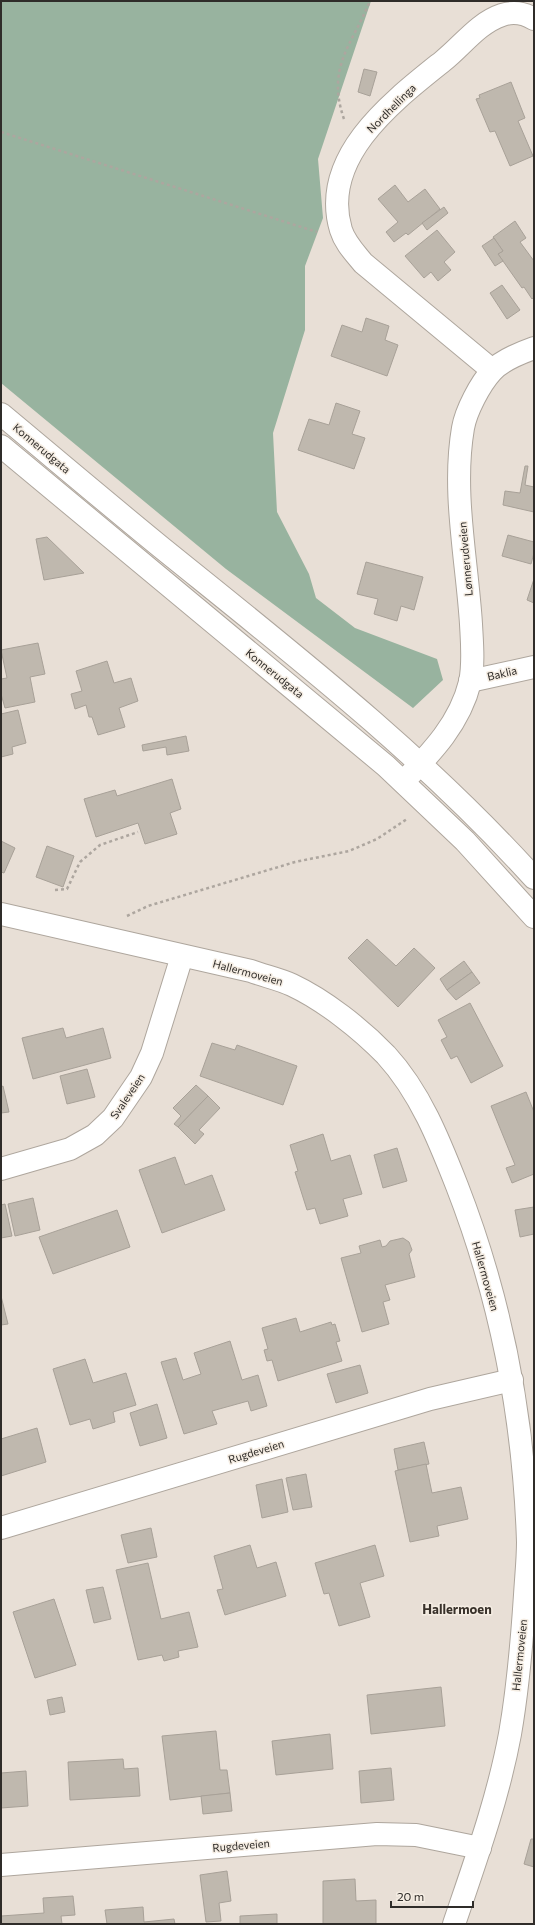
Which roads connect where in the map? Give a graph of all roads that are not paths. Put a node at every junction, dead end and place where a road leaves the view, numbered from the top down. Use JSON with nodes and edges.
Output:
{"nodes":[{"id":1,"x":534,"y":19,"type":"edge"},
{"id":2,"x":534,"y":348,"type":"edge"},
{"id":3,"x":492,"y":370,"type":"junction"},
{"id":4,"x":1,"y":414,"type":"edge"},
{"id":5,"x":1,"y":446,"type":"edge"},
{"id":6,"x":534,"y":667,"type":"edge"},
{"id":7,"x":470,"y":680,"type":"junction"},
{"id":8,"x":421,"y":764,"type":"junction"},
{"id":9,"x":404,"y":782,"type":"junction"},
{"id":10,"x":534,"y":878,"type":"edge"},
{"id":11,"x":1,"y":914,"type":"edge"},
{"id":12,"x":534,"y":917,"type":"edge"},
{"id":13,"x":182,"y":956,"type":"junction"},
{"id":14,"x":1,"y":1169,"type":"edge"},
{"id":15,"x":512,"y":1380,"type":"junction"},
{"id":16,"x":1,"y":1528,"type":"edge"},
{"id":17,"x":480,"y":1848,"type":"junction"},
{"id":18,"x":1,"y":1865,"type":"edge"},
{"id":19,"x":454,"y":1924,"type":"edge"}],
"edges":[{"from":1,"to":3,"type":"street","name":"Nordhellinga"},
{"from":2,"to":3,"type":"street","name":"Lønnerudveien"},
{"from":3,"to":7,"type":"street","name":"Lønnerudveien"},
{"from":4,"to":8,"type":"street","name":"Konnerudgata"},
{"from":5,"to":9,"type":"street","name":"Konnerudgata"},
{"from":6,"to":7,"type":"street","name":"Baklia"},
{"from":7,"to":8,"type":"street","name":"Lønnerudveien"},
{"from":8,"to":9,"type":"street","name":"Lønnerudveien"},
{"from":8,"to":10,"type":"street","name":"Konnerudgata"},
{"from":9,"to":12,"type":"street","name":"Konnerudgata"},
{"from":11,"to":13,"type":"street","name":"Hallermoveien"},
{"from":13,"to":14,"type":"street","name":"Svaleveien"},
{"from":13,"to":15,"type":"street","name":"Hallermoveien"},
{"from":15,"to":16,"type":"street","name":"Rugdeveien"},
{"from":15,"to":17,"type":"street","name":"Hallermoveien"},
{"from":17,"to":18,"type":"street","name":"Rugdeveien"},
{"from":17,"to":19,"type":"street","name":"Hallermoveien"}]}
